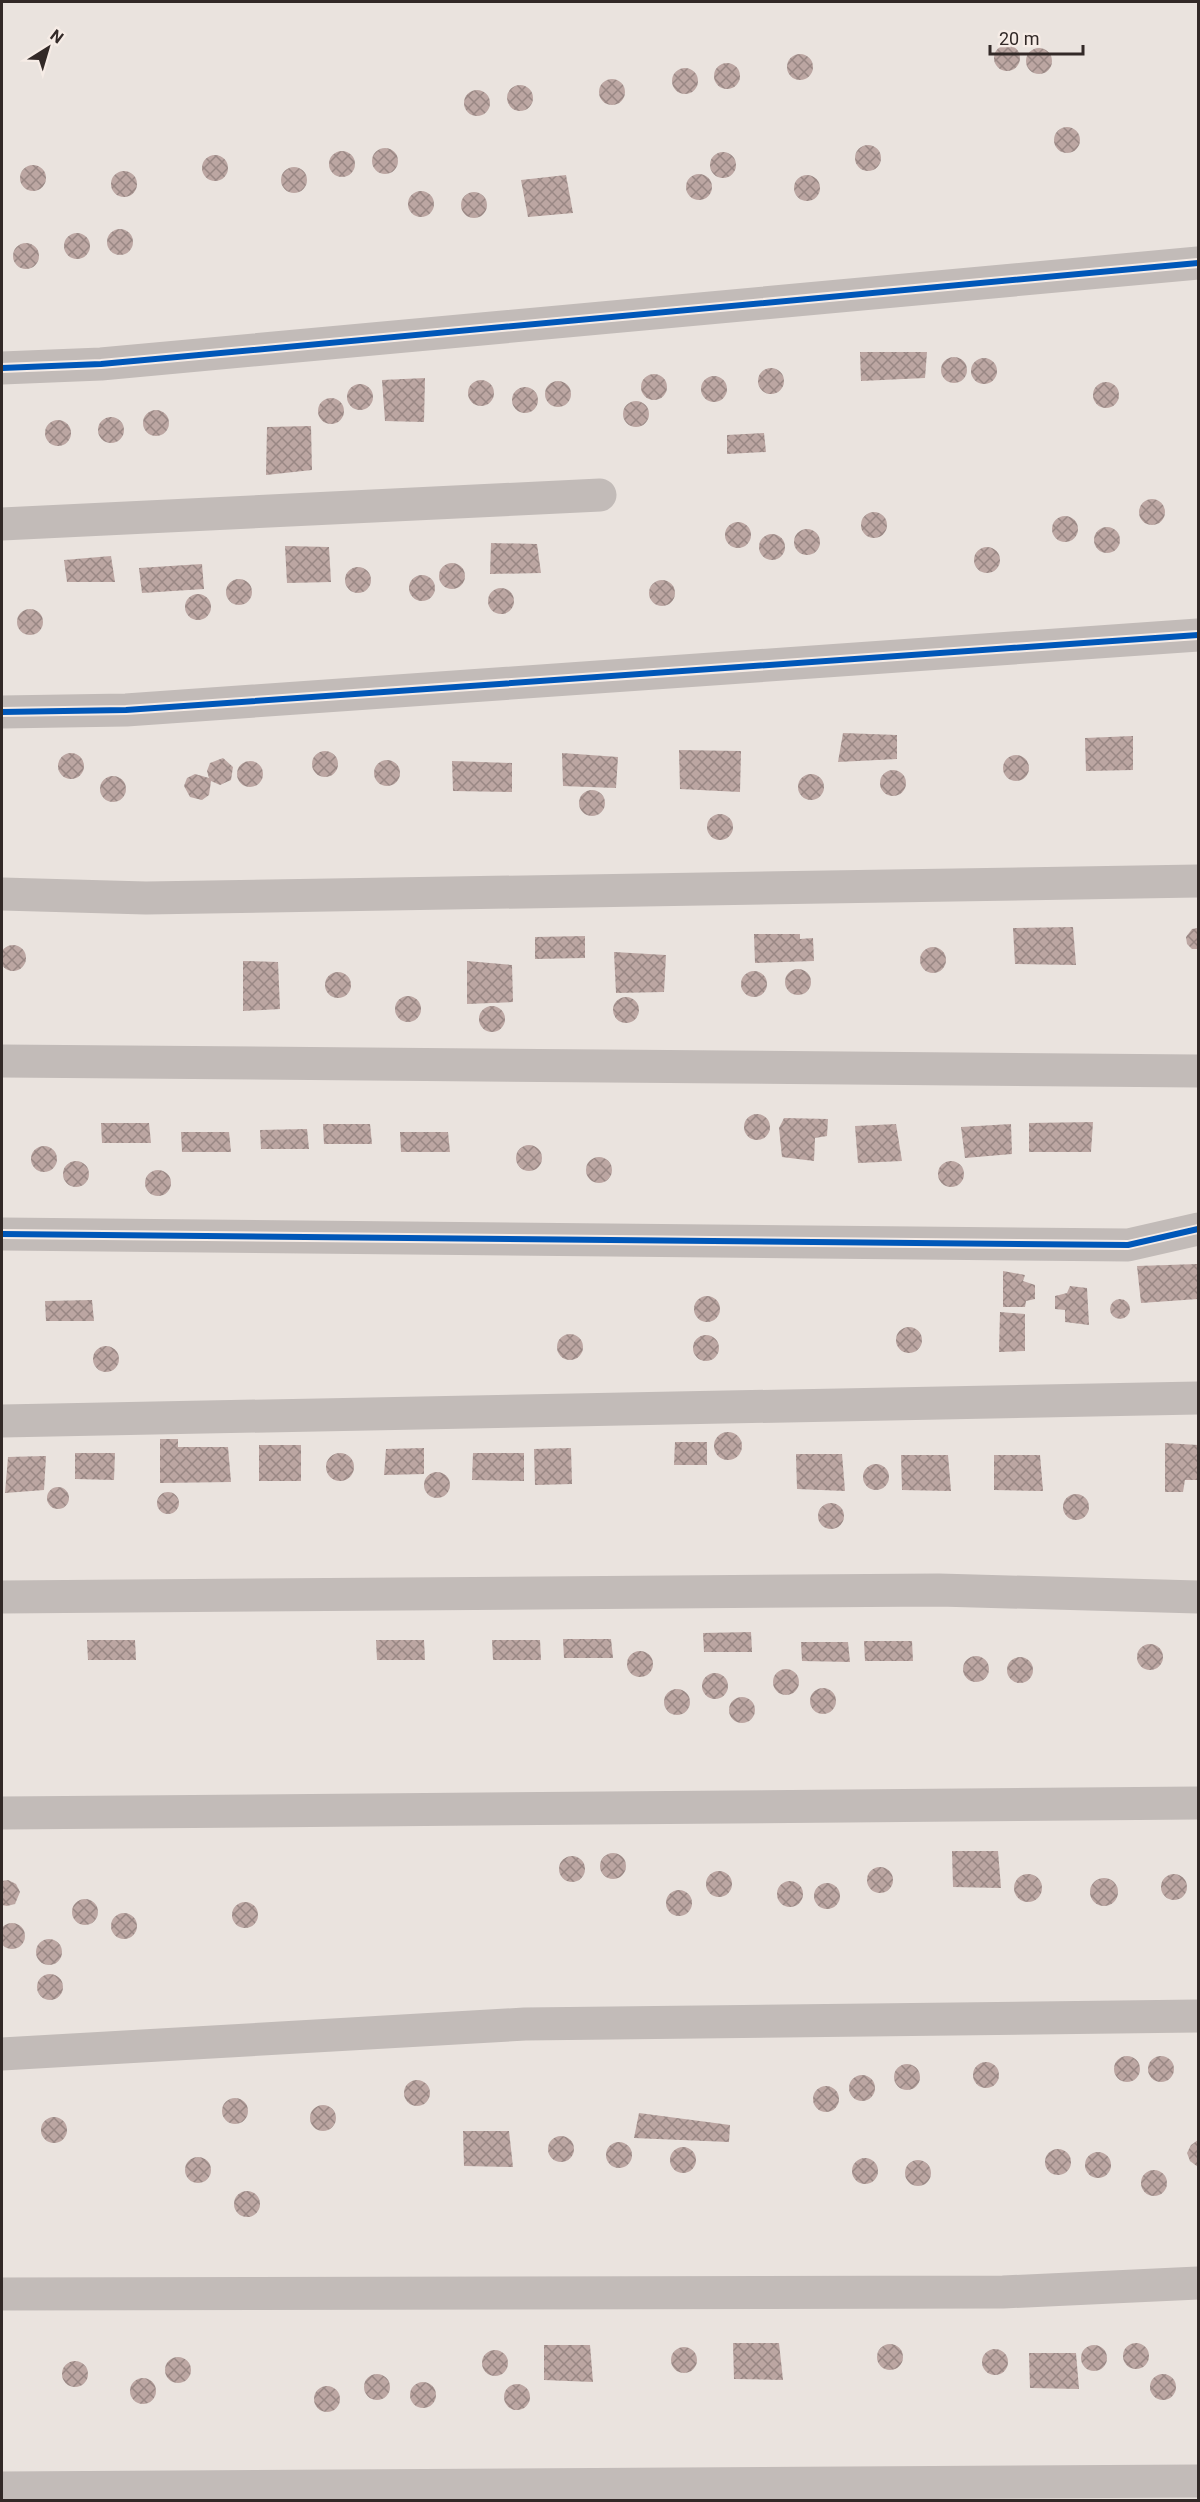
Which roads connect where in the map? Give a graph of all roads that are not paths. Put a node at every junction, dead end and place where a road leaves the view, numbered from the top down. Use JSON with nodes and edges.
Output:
{"nodes":[{"id":1,"x":1198,"y":263,"type":"edge"},
{"id":2,"x":2,"y":368,"type":"edge"},
{"id":3,"x":600,"y":495,"type":"dead end"},
{"id":4,"x":2,"y":524,"type":"edge"},
{"id":5,"x":1198,"y":635,"type":"edge"},
{"id":6,"x":2,"y":712,"type":"edge"},
{"id":7,"x":1198,"y":881,"type":"edge"},
{"id":8,"x":2,"y":894,"type":"edge"},
{"id":9,"x":2,"y":1061,"type":"edge"},
{"id":10,"x":1198,"y":1071,"type":"edge"},
{"id":11,"x":1198,"y":1229,"type":"edge"},
{"id":12,"x":2,"y":1234,"type":"edge"},
{"id":13,"x":1198,"y":1398,"type":"edge"},
{"id":14,"x":2,"y":1421,"type":"edge"},
{"id":15,"x":2,"y":1597,"type":"edge"},
{"id":16,"x":1198,"y":1597,"type":"edge"},
{"id":17,"x":1198,"y":1803,"type":"edge"},
{"id":18,"x":2,"y":1813,"type":"edge"},
{"id":19,"x":1198,"y":2016,"type":"edge"},
{"id":20,"x":2,"y":2054,"type":"edge"},
{"id":21,"x":1198,"y":2283,"type":"edge"},
{"id":22,"x":2,"y":2294,"type":"edge"},
{"id":23,"x":1198,"y":2481,"type":"edge"},
{"id":24,"x":2,"y":2488,"type":"edge"}],
"edges":[{"from":1,"to":2,"type":"street"},
{"from":3,"to":4,"type":"street"},
{"from":5,"to":6,"type":"street"},
{"from":7,"to":8,"type":"street"},
{"from":9,"to":10,"type":"street"},
{"from":11,"to":12,"type":"street"},
{"from":13,"to":14,"type":"street"},
{"from":15,"to":16,"type":"street"},
{"from":17,"to":18,"type":"street"},
{"from":19,"to":20,"type":"street"},
{"from":21,"to":22,"type":"street"},
{"from":23,"to":24,"type":"street"}]}
